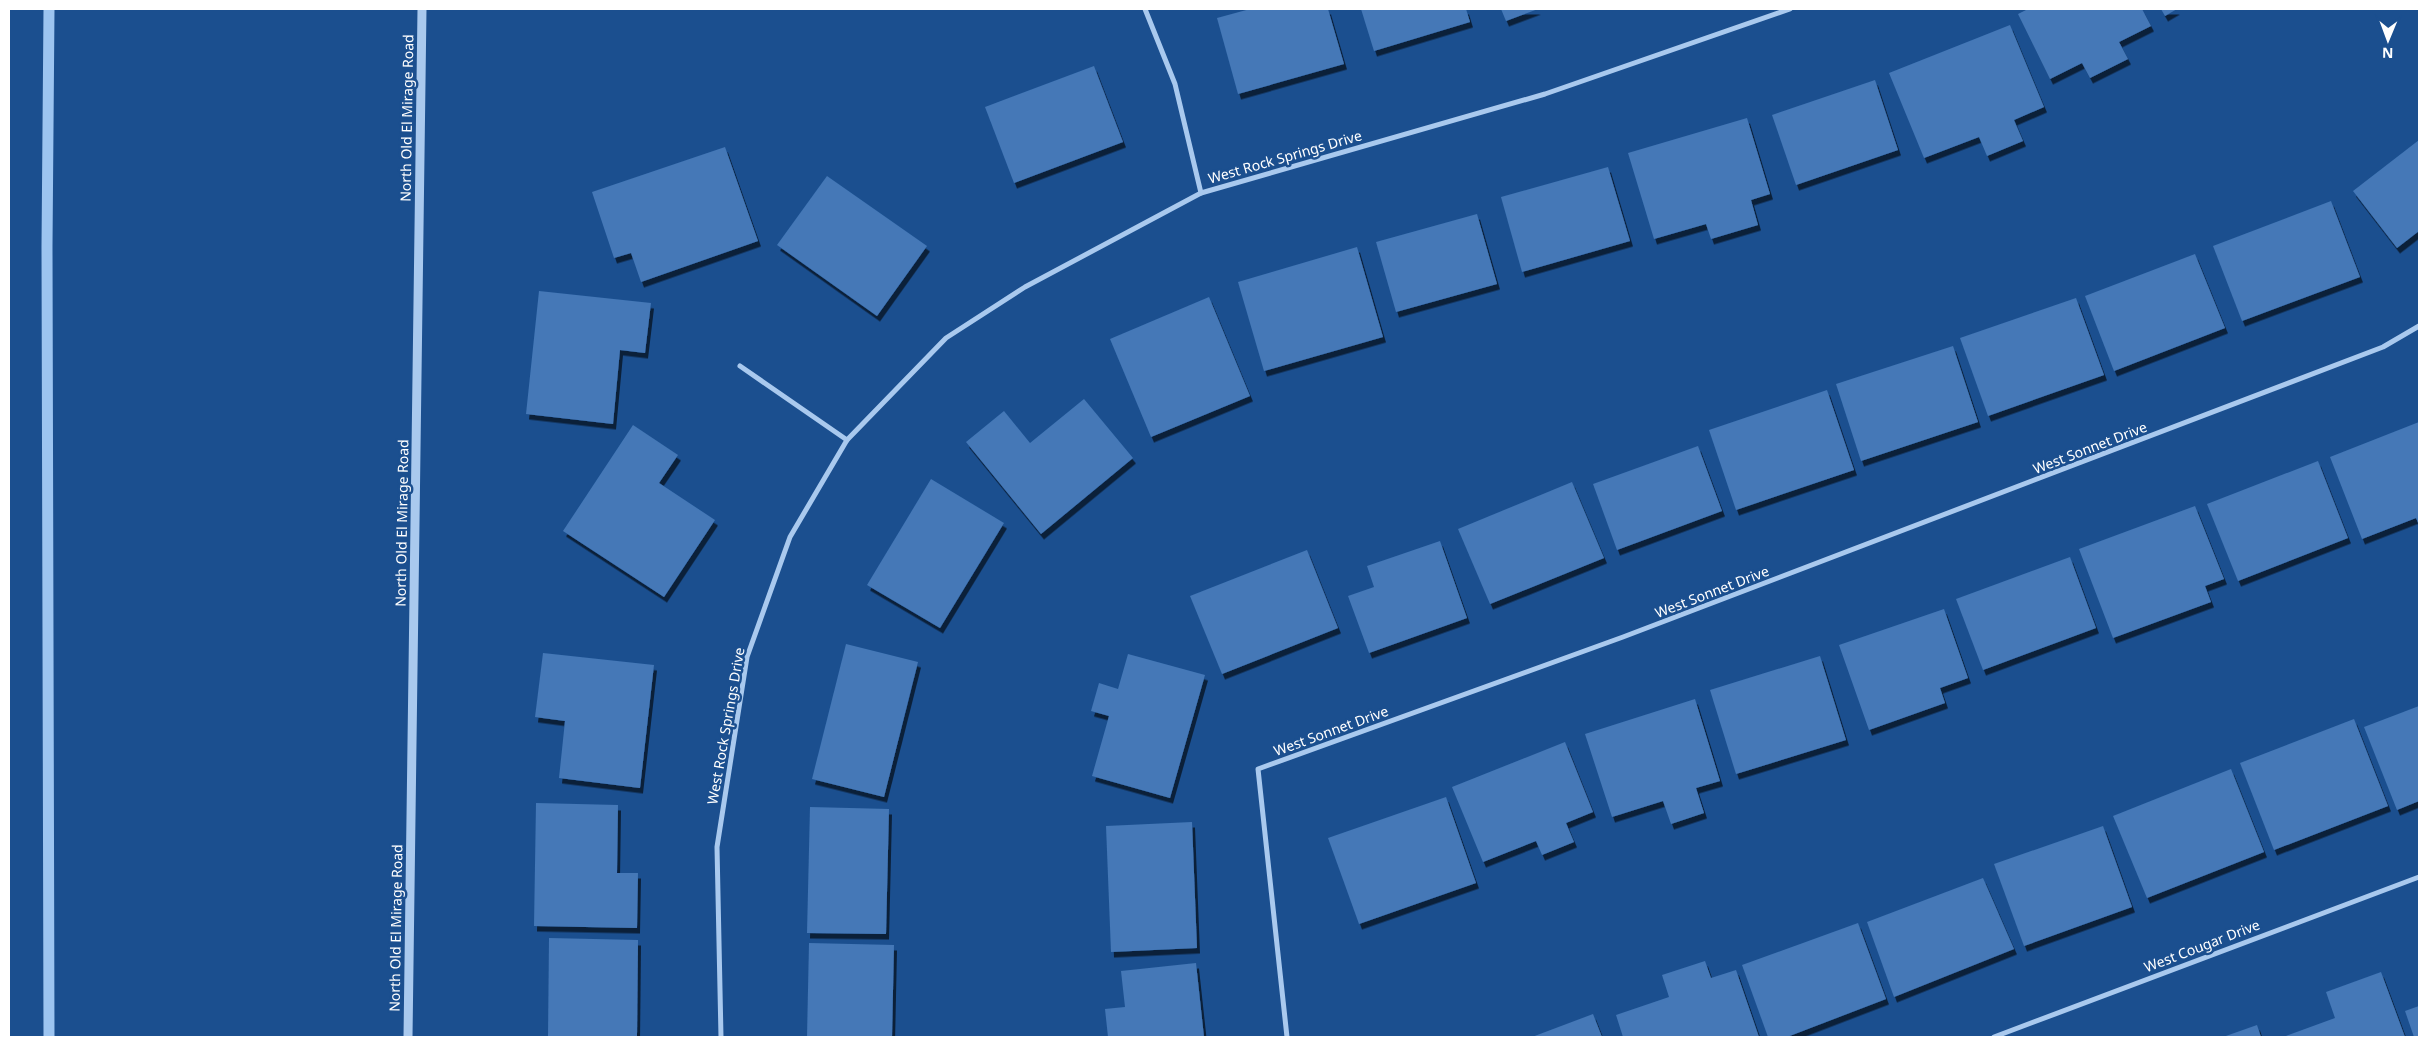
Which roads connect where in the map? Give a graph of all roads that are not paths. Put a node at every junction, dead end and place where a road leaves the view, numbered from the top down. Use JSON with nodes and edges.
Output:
{"nodes":[{"id":1,"x":422,"y":9,"type":"edge"},
{"id":2,"x":1145,"y":9,"type":"edge"},
{"id":3,"x":1790,"y":9,"type":"edge"},
{"id":4,"x":1201,"y":193,"type":"junction"},
{"id":5,"x":2419,"y":326,"type":"edge"},
{"id":6,"x":740,"y":366,"type":"dead end"},
{"id":7,"x":847,"y":440,"type":"junction"},
{"id":8,"x":2419,"y":876,"type":"edge"},
{"id":9,"x":408,"y":1037,"type":"edge"},
{"id":10,"x":721,"y":1037,"type":"edge"},
{"id":11,"x":1287,"y":1037,"type":"edge"},
{"id":12,"x":1994,"y":1037,"type":"edge"}],
"edges":[{"from":1,"to":9,"type":"street","name":"North Old El Mirage Road"},
{"from":2,"to":4,"type":"street"},
{"from":3,"to":4,"type":"street","name":"West Rock Springs Drive"},
{"from":4,"to":7,"type":"street","name":"West Rock Springs Drive"},
{"from":5,"to":11,"type":"street","name":"West Sonnet Drive"},
{"from":6,"to":7,"type":"street"},
{"from":7,"to":10,"type":"street","name":"West Rock Springs Drive"},
{"from":8,"to":12,"type":"street","name":"West Cougar Drive"}]}
